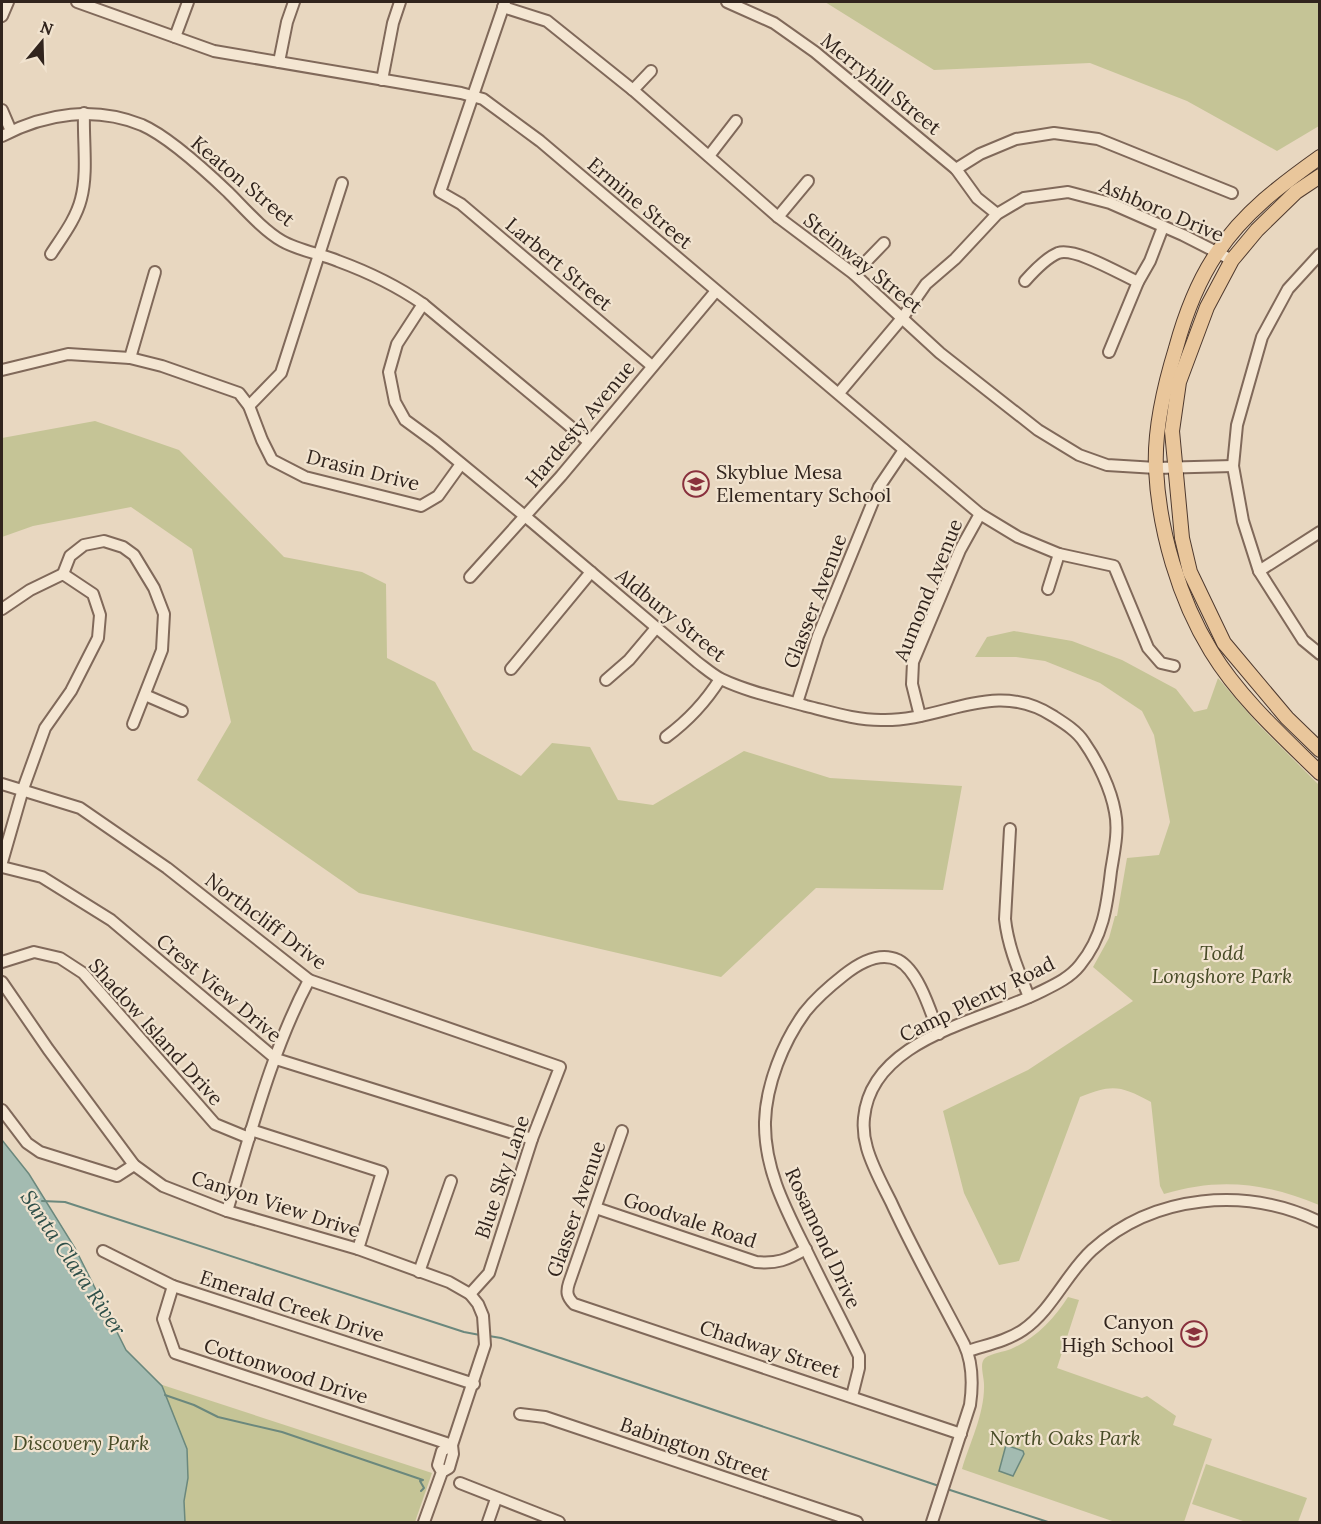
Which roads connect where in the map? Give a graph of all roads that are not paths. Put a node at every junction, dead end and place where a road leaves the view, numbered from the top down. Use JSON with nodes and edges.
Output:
{"nodes":[{"id":1,"x":8,"y":2,"type":"edge"},
{"id":2,"x":81,"y":2,"type":"edge"},
{"id":3,"x":188,"y":2,"type":"edge"},
{"id":4,"x":294,"y":2,"type":"edge"},
{"id":5,"x":400,"y":2,"type":"edge"},
{"id":6,"x":726,"y":2,"type":"edge"},
{"id":7,"x":504,"y":4,"type":"edge"},
{"id":8,"x":2,"y":16,"type":"edge"},
{"id":9,"x":175,"y":38,"type":"junction"},
{"id":10,"x":279,"y":62,"type":"junction"},
{"id":11,"x":651,"y":71,"type":"dead end"},
{"id":12,"x":381,"y":80,"type":"junction"},
{"id":13,"x":633,"y":90,"type":"junction"},
{"id":14,"x":473,"y":96,"type":"junction"},
{"id":15,"x":2,"y":110,"type":"edge"},
{"id":16,"x":84,"y":113,"type":"junction"},
{"id":17,"x":736,"y":121,"type":"dead end"},
{"id":18,"x":6,"y":133,"type":"edge"},
{"id":19,"x":709,"y":156,"type":"junction"},
{"id":20,"x":1320,"y":157,"type":"edge"},
{"id":21,"x":956,"y":169,"type":"junction"},
{"id":22,"x":1320,"y":176,"type":"edge"},
{"id":23,"x":808,"y":181,"type":"dead end"},
{"id":24,"x":342,"y":183,"type":"dead end"},
{"id":25,"x":1232,"y":193,"type":"dead end"},
{"id":26,"x":997,"y":214,"type":"junction"},
{"id":27,"x":778,"y":217,"type":"junction"},
{"id":28,"x":1163,"y":227,"type":"junction"},
{"id":29,"x":884,"y":243,"type":"dead end"},
{"id":30,"x":1216,"y":253,"type":"junction"},
{"id":31,"x":51,"y":254,"type":"dead end"},
{"id":32,"x":1320,"y":254,"type":"edge"},
{"id":33,"x":320,"y":255,"type":"junction"},
{"id":34,"x":1232,"y":260,"type":"junction"},
{"id":35,"x":155,"y":272,"type":"dead end"},
{"id":36,"x":854,"y":274,"type":"junction"},
{"id":37,"x":1025,"y":281,"type":"dead end"},
{"id":38,"x":1138,"y":282,"type":"junction"},
{"id":39,"x":716,"y":291,"type":"junction"},
{"id":40,"x":423,"y":304,"type":"junction"},
{"id":41,"x":903,"y":317,"type":"junction"},
{"id":42,"x":1109,"y":352,"type":"dead end"},
{"id":43,"x":130,"y":358,"type":"junction"},
{"id":44,"x":652,"y":366,"type":"junction"},
{"id":45,"x":2,"y":370,"type":"edge"},
{"id":46,"x":839,"y":393,"type":"junction"},
{"id":47,"x":249,"y":406,"type":"junction"},
{"id":48,"x":589,"y":442,"type":"junction"},
{"id":49,"x":904,"y":450,"type":"junction"},
{"id":50,"x":461,"y":464,"type":"junction"},
{"id":51,"x":1233,"y":466,"type":"junction"},
{"id":52,"x":1156,"y":468,"type":"junction"},
{"id":53,"x":1174,"y":468,"type":"junction"},
{"id":54,"x":980,"y":514,"type":"junction"},
{"id":55,"x":525,"y":517,"type":"junction"},
{"id":56,"x":1320,"y":532,"type":"edge"},
{"id":57,"x":1059,"y":554,"type":"junction"},
{"id":58,"x":1259,"y":571,"type":"junction"},
{"id":59,"x":591,"y":572,"type":"junction"},
{"id":60,"x":63,"y":574,"type":"junction"},
{"id":61,"x":470,"y":577,"type":"dead end"},
{"id":62,"x":1048,"y":590,"type":"dead end"},
{"id":63,"x":2,"y":609,"type":"edge"},
{"id":64,"x":656,"y":628,"type":"junction"},
{"id":65,"x":1320,"y":654,"type":"edge"},
{"id":66,"x":1174,"y":666,"type":"dead end"},
{"id":67,"x":511,"y":669,"type":"dead end"},
{"id":68,"x":720,"y":679,"type":"junction"},
{"id":69,"x":606,"y":680,"type":"dead end"},
{"id":70,"x":145,"y":696,"type":"junction"},
{"id":71,"x":797,"y":703,"type":"junction"},
{"id":72,"x":182,"y":711,"type":"dead end"},
{"id":73,"x":920,"y":716,"type":"junction"},
{"id":74,"x":133,"y":724,"type":"dead end"},
{"id":75,"x":666,"y":736,"type":"dead end"},
{"id":76,"x":1320,"y":750,"type":"edge"},
{"id":77,"x":1098,"y":767,"type":"joint"},
{"id":78,"x":1320,"y":773,"type":"edge"},
{"id":79,"x":2,"y":784,"type":"edge"},
{"id":80,"x":23,"y":789,"type":"junction"},
{"id":81,"x":1010,"y":829,"type":"dead end"},
{"id":82,"x":2,"y":865,"type":"edge"},
{"id":83,"x":2,"y":962,"type":"edge"},
{"id":84,"x":309,"y":980,"type":"junction"},
{"id":85,"x":2,"y":982,"type":"edge"},
{"id":86,"x":1029,"y":997,"type":"junction"},
{"id":87,"x":939,"y":1034,"type":"junction"},
{"id":88,"x":276,"y":1059,"type":"junction"},
{"id":89,"x":560,"y":1067,"type":"joint"},
{"id":90,"x":2,"y":1110,"type":"edge"},
{"id":91,"x":622,"y":1131,"type":"dead end"},
{"id":92,"x":250,"y":1134,"type":"junction"},
{"id":93,"x":532,"y":1139,"type":"junction"},
{"id":94,"x":134,"y":1165,"type":"junction"},
{"id":95,"x":451,"y":1181,"type":"dead end"},
{"id":96,"x":596,"y":1208,"type":"junction"},
{"id":97,"x":227,"y":1211,"type":"junction"},
{"id":98,"x":1320,"y":1222,"type":"edge"},
{"id":99,"x":358,"y":1249,"type":"junction"},
{"id":100,"x":806,"y":1249,"type":"junction"},
{"id":101,"x":103,"y":1251,"type":"dead end"},
{"id":102,"x":419,"y":1272,"type":"junction"},
{"id":103,"x":173,"y":1286,"type":"junction"},
{"id":104,"x":470,"y":1294,"type":"junction"},
{"id":105,"x":568,"y":1299,"type":"joint"},
{"id":106,"x":968,"y":1351,"type":"junction"},
{"id":107,"x":474,"y":1384,"type":"junction"},
{"id":108,"x":852,"y":1396,"type":"junction"},
{"id":109,"x":520,"y":1414,"type":"dead end"},
{"id":110,"x":962,"y":1434,"type":"junction"},
{"id":111,"x":452,"y":1445,"type":"junction"},
{"id":112,"x":460,"y":1483,"type":"dead end"},
{"id":113,"x":496,"y":1499,"type":"junction"},
{"id":114,"x":424,"y":1522,"type":"edge"},
{"id":115,"x":488,"y":1522,"type":"edge"},
{"id":116,"x":559,"y":1522,"type":"edge"},
{"id":117,"x":857,"y":1522,"type":"edge"},
{"id":118,"x":932,"y":1522,"type":"edge"}],
"edges":[{"from":1,"to":8,"type":"street"},
{"from":2,"to":9,"type":"street","name":"Ermine Street"},
{"from":3,"to":9,"type":"street"},
{"from":4,"to":10,"type":"street"},
{"from":5,"to":12,"type":"street"},
{"from":6,"to":21,"type":"street","name":"Merryhill Street"},
{"from":7,"to":13,"type":"street","name":"Steinway Street"},
{"from":7,"to":14,"type":"street"},
{"from":9,"to":10,"type":"street","name":"Ermine Street"},
{"from":10,"to":12,"type":"street","name":"Ermine Street"},
{"from":11,"to":13,"type":"street"},
{"from":12,"to":14,"type":"street","name":"Ermine Street"},
{"from":13,"to":19,"type":"street","name":"Steinway Street"},
{"from":14,"to":39,"type":"street","name":"Ermine Street"},
{"from":14,"to":44,"type":"street","name":"Larbert Street"},
{"from":15,"to":18,"type":"street"},
{"from":16,"to":18,"type":"street","name":"Keaton Street"},
{"from":16,"to":31,"type":"street"},
{"from":16,"to":33,"type":"street","name":"Keaton Street"},
{"from":17,"to":19,"type":"street"},
{"from":19,"to":27,"type":"street","name":"Steinway Street"},
{"from":20,"to":30,"type":"main road"},
{"from":21,"to":25,"type":"street"},
{"from":21,"to":26,"type":"street","name":"Merryhill Street"},
{"from":22,"to":34,"type":"main road"},
{"from":23,"to":27,"type":"street"},
{"from":24,"to":33,"type":"street"},
{"from":26,"to":28,"type":"street","name":"Ashboro Drive"},
{"from":26,"to":41,"type":"street","name":"Ashboro Drive"},
{"from":27,"to":36,"type":"street","name":"Steinway Street"},
{"from":28,"to":30,"type":"street","name":"Ashboro Drive"},
{"from":28,"to":38,"type":"street"},
{"from":29,"to":36,"type":"street"},
{"from":30,"to":34,"type":"street","name":"Ashboro Drive"},
{"from":30,"to":52,"type":"main road"},
{"from":32,"to":51,"type":"street"},
{"from":33,"to":40,"type":"street","name":"Keaton Street"},
{"from":33,"to":47,"type":"street"},
{"from":34,"to":53,"type":"main road"},
{"from":35,"to":43,"type":"street"},
{"from":36,"to":41,"type":"street","name":"Steinway Street"},
{"from":37,"to":38,"type":"street"},
{"from":38,"to":42,"type":"street"},
{"from":39,"to":44,"type":"street","name":"Hardesty Avenue"},
{"from":39,"to":46,"type":"street","name":"Ermine Street"},
{"from":40,"to":48,"type":"street","name":"Keaton Street"},
{"from":40,"to":50,"type":"street","name":"Aldbury Street"},
{"from":41,"to":46,"type":"street","name":"Ashboro Drive"},
{"from":41,"to":52,"type":"street","name":"Steinway Street"},
{"from":43,"to":45,"type":"street"},
{"from":43,"to":47,"type":"street"},
{"from":44,"to":48,"type":"street","name":"Hardesty Avenue"},
{"from":46,"to":49,"type":"street","name":"Ermine Street"},
{"from":47,"to":50,"type":"street","name":"Drasin Drive"},
{"from":48,"to":55,"type":"street","name":"Hardesty Avenue"},
{"from":49,"to":54,"type":"street","name":"Ermine Street"},
{"from":49,"to":71,"type":"street","name":"Glasser Avenue"},
{"from":50,"to":55,"type":"street","name":"Aldbury Street"},
{"from":51,"to":53,"type":"street","name":"Steinway Street"},
{"from":51,"to":58,"type":"street"},
{"from":52,"to":53,"type":"street","name":"Steinway Street"},
{"from":52,"to":78,"type":"main road"},
{"from":53,"to":76,"type":"main road"},
{"from":54,"to":57,"type":"street","name":"Ermine Street"},
{"from":54,"to":73,"type":"street","name":"Aumond Avenue"},
{"from":55,"to":59,"type":"street","name":"Aldbury Street"},
{"from":55,"to":61,"type":"street","name":"Hardesty Avenue"},
{"from":56,"to":58,"type":"street"},
{"from":57,"to":62,"type":"street"},
{"from":57,"to":66,"type":"street","name":"Ermine Street"},
{"from":58,"to":65,"type":"street"},
{"from":59,"to":64,"type":"street","name":"Aldbury Street"},
{"from":59,"to":67,"type":"street"},
{"from":60,"to":63,"type":"street"},
{"from":60,"to":70,"type":"street"},
{"from":60,"to":80,"type":"street"},
{"from":64,"to":68,"type":"street","name":"Aldbury Street"},
{"from":64,"to":69,"type":"street"},
{"from":68,"to":71,"type":"street","name":"Aldbury Street"},
{"from":68,"to":75,"type":"street"},
{"from":70,"to":72,"type":"street"},
{"from":70,"to":74,"type":"street"},
{"from":71,"to":73,"type":"street","name":"Aldbury Street"},
{"from":73,"to":77,"type":"street","name":"Aldbury Street"},
{"from":77,"to":86,"type":"street","name":"Camp Plenty Road"},
{"from":79,"to":80,"type":"street","name":"Northcliff Drive"},
{"from":80,"to":82,"type":"street"},
{"from":80,"to":84,"type":"street","name":"Northcliff Drive"},
{"from":81,"to":86,"type":"street"},
{"from":82,"to":88,"type":"street","name":"Crest View Drive"},
{"from":83,"to":92,"type":"street","name":"Shadow Island Drive"},
{"from":84,"to":88,"type":"street"},
{"from":84,"to":89,"type":"street","name":"Northcliff Drive"},
{"from":85,"to":94,"type":"street","name":"Canyon View Drive"},
{"from":86,"to":87,"type":"street","name":"Camp Plenty Road"},
{"from":87,"to":100,"type":"street","name":"Rosamond Drive"},
{"from":87,"to":106,"type":"street","name":"Camp Plenty Road"},
{"from":88,"to":92,"type":"street"},
{"from":88,"to":93,"type":"street","name":"Crest View Drive"},
{"from":89,"to":93,"type":"street","name":"Blue Sky Lane"},
{"from":90,"to":94,"type":"street"},
{"from":91,"to":96,"type":"street","name":"Glasser Avenue"},
{"from":92,"to":97,"type":"street"},
{"from":92,"to":99,"type":"street","name":"Shadow Island Drive"},
{"from":93,"to":104,"type":"street","name":"Blue Sky Lane"},
{"from":94,"to":97,"type":"street","name":"Canyon View Drive"},
{"from":95,"to":102,"type":"street"},
{"from":96,"to":100,"type":"street","name":"Goodvale Road"},
{"from":96,"to":105,"type":"street","name":"Glasser Avenue"},
{"from":97,"to":99,"type":"street","name":"Canyon View Drive"},
{"from":98,"to":106,"type":"street"},
{"from":99,"to":102,"type":"street","name":"Canyon View Drive"},
{"from":100,"to":108,"type":"street","name":"Rosamond Drive"},
{"from":101,"to":103,"type":"street","name":"Emerald Creek Drive"},
{"from":102,"to":104,"type":"street","name":"Canyon View Drive"},
{"from":103,"to":107,"type":"street","name":"Emerald Creek Drive"},
{"from":103,"to":111,"type":"street","name":"Cottonwood Drive"},
{"from":104,"to":107,"type":"street"},
{"from":105,"to":108,"type":"street","name":"Chadway Street"},
{"from":106,"to":110,"type":"street","name":"Camp Plenty Road"},
{"from":107,"to":111,"type":"street"},
{"from":108,"to":110,"type":"street","name":"Chadway Street"},
{"from":109,"to":117,"type":"street","name":"Babington Street"},
{"from":110,"to":118,"type":"street","name":"Camp Plenty Road"},
{"from":111,"to":114,"type":"street"},
{"from":112,"to":113,"type":"street"},
{"from":113,"to":115,"type":"street"},
{"from":113,"to":116,"type":"street"}]}
